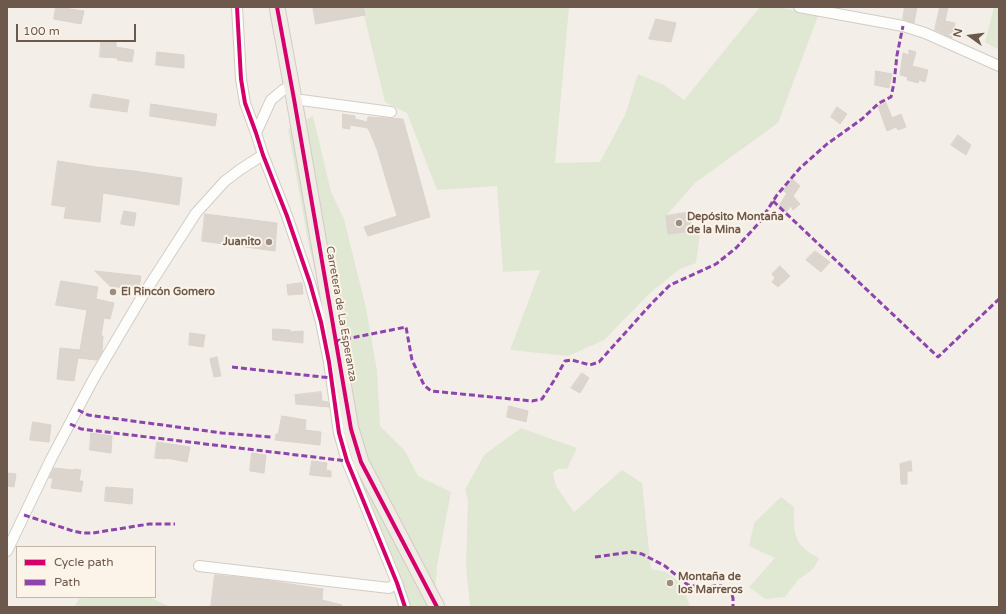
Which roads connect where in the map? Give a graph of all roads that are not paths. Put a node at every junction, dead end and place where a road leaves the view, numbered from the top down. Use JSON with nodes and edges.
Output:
{"nodes":[{"id":1,"x":237,"y":7,"type":"edge"},
{"id":2,"x":277,"y":7,"type":"edge"},
{"id":3,"x":805,"y":8,"type":"edge"},
{"id":4,"x":999,"y":66,"type":"edge"},
{"id":5,"x":293,"y":92,"type":"junction"},
{"id":6,"x":391,"y":112,"type":"dead end"},
{"id":7,"x":256,"y":133,"type":"junction"},
{"id":8,"x":263,"y":155,"type":"junction"},
{"id":9,"x":7,"y":551,"type":"edge"},
{"id":10,"x":199,"y":566,"type":"dead end"},
{"id":11,"x":397,"y":583,"type":"junction"},
{"id":12,"x":405,"y":607,"type":"edge"},
{"id":13,"x":437,"y":607,"type":"edge"}],
"edges":[{"from":1,"to":7,"type":"street"},
{"from":2,"to":5,"type":"main road","name":"Carretera de La Esperanza"},
{"from":3,"to":4,"type":"street"},
{"from":5,"to":6,"type":"street"},
{"from":5,"to":7,"type":"street"},
{"from":5,"to":13,"type":"main road","name":"Carretera de La Esperanza"},
{"from":7,"to":8,"type":"street"},
{"from":8,"to":9,"type":"street"},
{"from":8,"to":11,"type":"street"},
{"from":10,"to":11,"type":"street"},
{"from":11,"to":12,"type":"street"}]}
